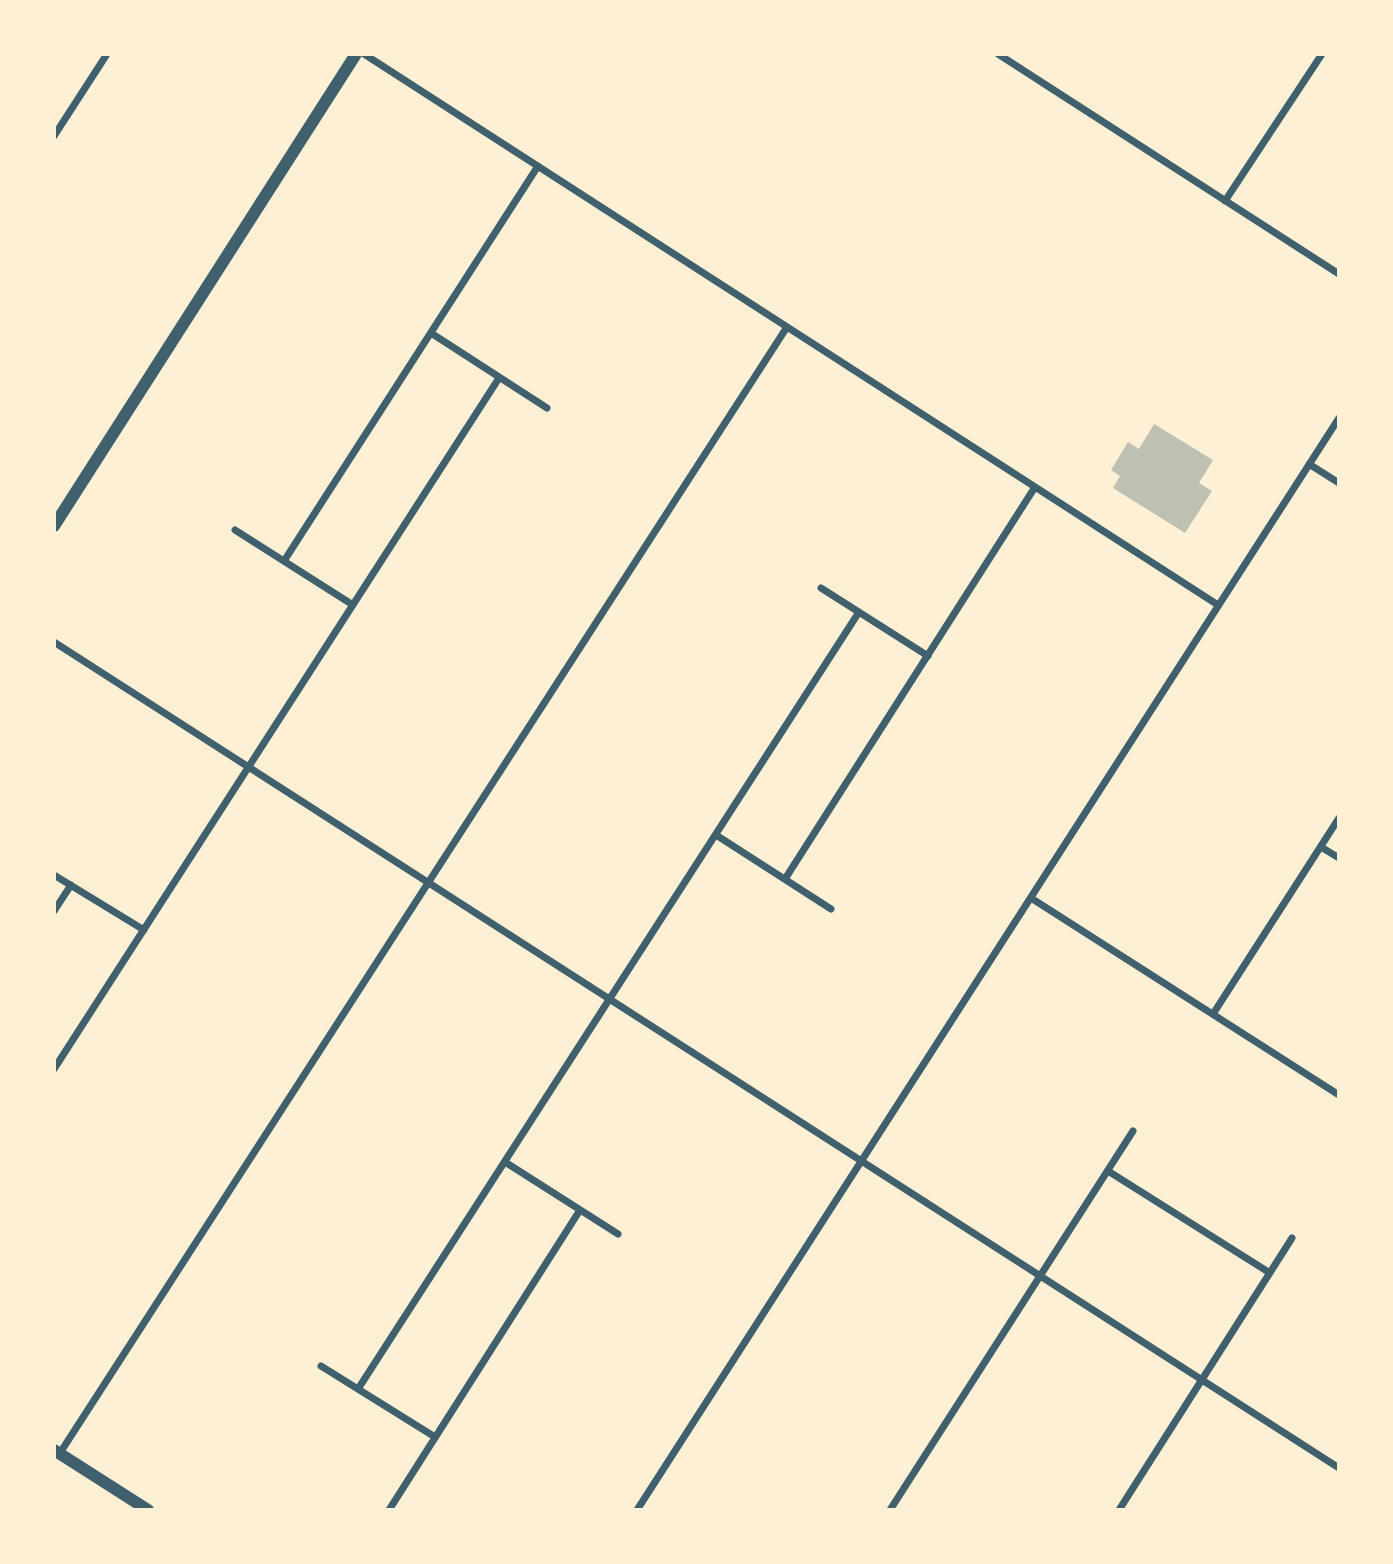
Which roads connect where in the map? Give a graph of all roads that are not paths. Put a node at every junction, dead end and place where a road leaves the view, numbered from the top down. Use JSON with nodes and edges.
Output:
{"nodes":[{"id":1,"x":107,"y":54,"type":"edge"},
{"id":2,"x":356,"y":54,"type":"edge"},
{"id":3,"x":364,"y":54,"type":"edge"},
{"id":4,"x":998,"y":54,"type":"edge"},
{"id":5,"x":1322,"y":54,"type":"edge"},
{"id":6,"x":54,"y":136,"type":"edge"},
{"id":7,"x":538,"y":166,"type":"junction"},
{"id":8,"x":1225,"y":201,"type":"junction"},
{"id":9,"x":1339,"y":274,"type":"edge"},
{"id":10,"x":787,"y":327,"type":"junction"},
{"id":11,"x":430,"y":333,"type":"junction"},
{"id":12,"x":499,"y":378,"type":"junction"},
{"id":13,"x":547,"y":408,"type":"dead end"},
{"id":14,"x":1339,"y":418,"type":"edge"},
{"id":15,"x":1309,"y":464,"type":"junction"},
{"id":16,"x":1339,"y":483,"type":"edge"},
{"id":17,"x":1035,"y":487,"type":"junction"},
{"id":18,"x":54,"y":526,"type":"edge"},
{"id":19,"x":235,"y":530,"type":"dead end"},
{"id":20,"x":284,"y":561,"type":"junction"},
{"id":21,"x":821,"y":588,"type":"dead end"},
{"id":22,"x":354,"y":605,"type":"junction"},
{"id":23,"x":1219,"y":605,"type":"junction"},
{"id":24,"x":859,"y":612,"type":"junction"},
{"id":25,"x":54,"y":642,"type":"edge"},
{"id":26,"x":928,"y":656,"type":"junction"},
{"id":27,"x":248,"y":767,"type":"junction"},
{"id":28,"x":1339,"y":818,"type":"edge"},
{"id":29,"x":716,"y":835,"type":"junction"},
{"id":30,"x":1321,"y":846,"type":"junction"},
{"id":31,"x":1339,"y":858,"type":"edge"},
{"id":32,"x":54,"y":875,"type":"edge"},
{"id":33,"x":785,"y":879,"type":"junction"},
{"id":34,"x":428,"y":883,"type":"junction"},
{"id":35,"x":71,"y":885,"type":"junction"},
{"id":36,"x":1031,"y":898,"type":"junction"},
{"id":37,"x":831,"y":909,"type":"dead end"},
{"id":38,"x":54,"y":911,"type":"edge"},
{"id":39,"x":144,"y":930,"type":"junction"},
{"id":40,"x":609,"y":999,"type":"junction"},
{"id":41,"x":1213,"y":1014,"type":"junction"},
{"id":42,"x":54,"y":1069,"type":"edge"},
{"id":43,"x":1339,"y":1095,"type":"edge"},
{"id":44,"x":1133,"y":1131,"type":"dead end"},
{"id":45,"x":861,"y":1161,"type":"junction"},
{"id":46,"x":505,"y":1162,"type":"junction"},
{"id":47,"x":1108,"y":1171,"type":"junction"},
{"id":48,"x":580,"y":1210,"type":"junction"},
{"id":49,"x":618,"y":1234,"type":"dead end"},
{"id":50,"x":1292,"y":1238,"type":"dead end"},
{"id":51,"x":1270,"y":1273,"type":"junction"},
{"id":52,"x":1040,"y":1276,"type":"junction"},
{"id":53,"x":321,"y":1366,"type":"dead end"},
{"id":54,"x":1201,"y":1380,"type":"junction"},
{"id":55,"x":358,"y":1389,"type":"junction"},
{"id":56,"x":435,"y":1437,"type":"junction"},
{"id":57,"x":57,"y":1451,"type":"edge"},
{"id":58,"x":1339,"y":1468,"type":"edge"},
{"id":59,"x":148,"y":1510,"type":"edge"},
{"id":60,"x":389,"y":1510,"type":"edge"},
{"id":61,"x":637,"y":1510,"type":"edge"},
{"id":62,"x":890,"y":1510,"type":"edge"},
{"id":63,"x":1119,"y":1510,"type":"edge"}],
"edges":[{"from":1,"to":6,"type":"street"},
{"from":2,"to":18,"type":"street"},
{"from":3,"to":7,"type":"street"},
{"from":4,"to":8,"type":"street"},
{"from":5,"to":8,"type":"street"},
{"from":7,"to":10,"type":"street"},
{"from":7,"to":11,"type":"street"},
{"from":8,"to":9,"type":"street"},
{"from":10,"to":17,"type":"street"},
{"from":10,"to":34,"type":"street"},
{"from":11,"to":12,"type":"street"},
{"from":11,"to":20,"type":"street"},
{"from":12,"to":13,"type":"street"},
{"from":12,"to":22,"type":"street"},
{"from":14,"to":15,"type":"street"},
{"from":15,"to":16,"type":"street"},
{"from":15,"to":23,"type":"street"},
{"from":17,"to":23,"type":"street"},
{"from":17,"to":26,"type":"street"},
{"from":19,"to":20,"type":"street"},
{"from":20,"to":22,"type":"street"},
{"from":21,"to":24,"type":"street"},
{"from":22,"to":27,"type":"street"},
{"from":23,"to":36,"type":"street"},
{"from":24,"to":26,"type":"street"},
{"from":24,"to":29,"type":"street"},
{"from":25,"to":27,"type":"street"},
{"from":26,"to":33,"type":"street"},
{"from":27,"to":34,"type":"street"},
{"from":27,"to":39,"type":"street"},
{"from":28,"to":30,"type":"street"},
{"from":29,"to":33,"type":"street"},
{"from":29,"to":40,"type":"street"},
{"from":30,"to":31,"type":"street"},
{"from":30,"to":41,"type":"street"},
{"from":32,"to":35,"type":"street"},
{"from":33,"to":37,"type":"street"},
{"from":34,"to":40,"type":"street"},
{"from":34,"to":57,"type":"street"},
{"from":35,"to":38,"type":"street"},
{"from":35,"to":39,"type":"street"},
{"from":36,"to":41,"type":"street"},
{"from":36,"to":45,"type":"street"},
{"from":39,"to":42,"type":"street"},
{"from":40,"to":45,"type":"street"},
{"from":40,"to":46,"type":"street"},
{"from":41,"to":43,"type":"street"},
{"from":44,"to":47,"type":"street"},
{"from":45,"to":52,"type":"street"},
{"from":45,"to":61,"type":"street"},
{"from":46,"to":48,"type":"street"},
{"from":46,"to":55,"type":"street"},
{"from":47,"to":51,"type":"street"},
{"from":47,"to":52,"type":"street"},
{"from":48,"to":49,"type":"street"},
{"from":48,"to":56,"type":"street"},
{"from":50,"to":51,"type":"street"},
{"from":51,"to":54,"type":"street"},
{"from":52,"to":54,"type":"street"},
{"from":52,"to":62,"type":"street"},
{"from":53,"to":55,"type":"street"},
{"from":54,"to":58,"type":"street"},
{"from":54,"to":63,"type":"street"},
{"from":55,"to":56,"type":"street"},
{"from":56,"to":60,"type":"street"},
{"from":57,"to":59,"type":"street"}]}
